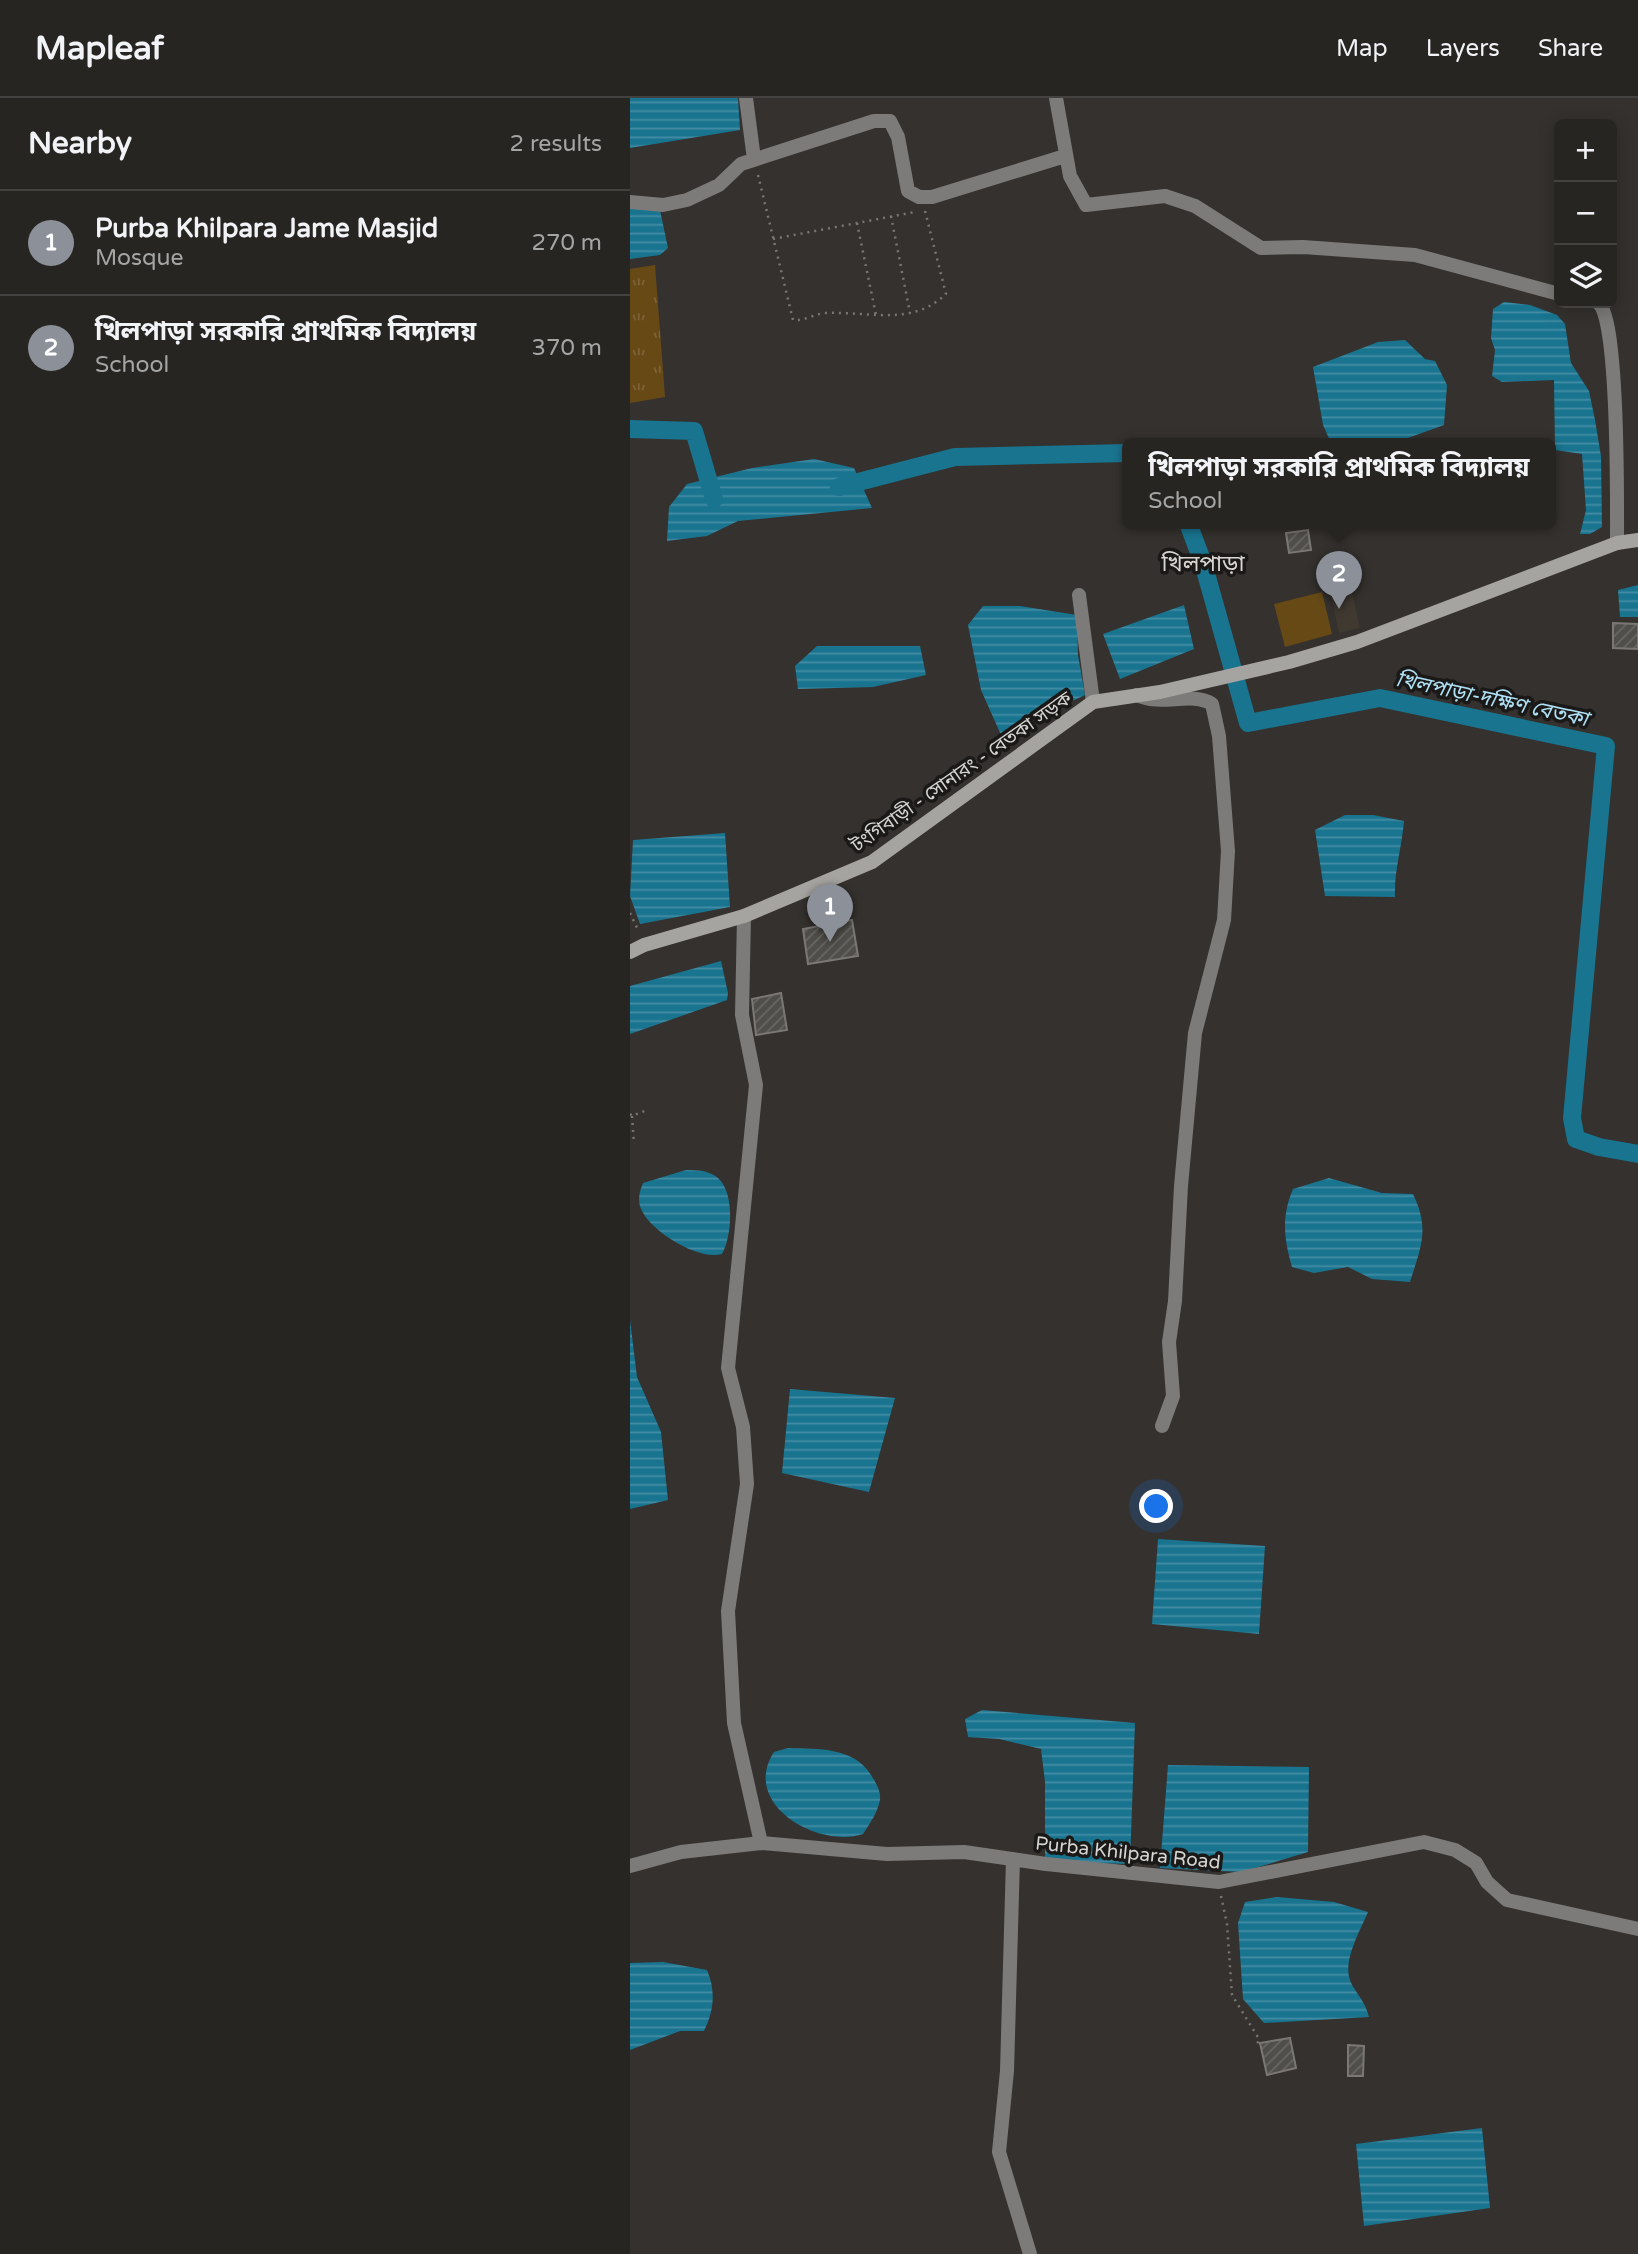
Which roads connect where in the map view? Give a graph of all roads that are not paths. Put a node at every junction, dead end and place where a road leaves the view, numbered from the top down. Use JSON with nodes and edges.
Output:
{"nodes":[{"id":1,"x":746,"y":98,"type":"edge"},
{"id":2,"x":1056,"y":98,"type":"edge"},
{"id":3,"x":1065,"y":156,"type":"junction"},
{"id":4,"x":754,"y":159,"type":"junction"},
{"id":5,"x":630,"y":202,"type":"edge"},
{"id":6,"x":1554,"y":292,"type":"edge"},
{"id":7,"x":1602,"y":308,"type":"edge"},
{"id":8,"x":1638,"y":540,"type":"edge"},
{"id":9,"x":1618,"y":543,"type":"junction"},
{"id":10,"x":1079,"y":595,"type":"dead end"},
{"id":11,"x":1137,"y":695,"type":"junction"},
{"id":12,"x":1093,"y":702,"type":"junction"},
{"id":13,"x":744,"y":916,"type":"junction"},
{"id":14,"x":630,"y":952,"type":"edge"},
{"id":15,"x":1162,"y":1426,"type":"dead end"},
{"id":16,"x":761,"y":1843,"type":"junction"},
{"id":17,"x":1013,"y":1859,"type":"junction"},
{"id":18,"x":630,"y":1866,"type":"edge"},
{"id":19,"x":1638,"y":1929,"type":"edge"},
{"id":20,"x":1030,"y":2254,"type":"edge"}],
"edges":[{"from":1,"to":4,"type":"street"},
{"from":2,"to":3,"type":"street"},
{"from":3,"to":4,"type":"street"},
{"from":3,"to":6,"type":"street"},
{"from":4,"to":5,"type":"street"},
{"from":7,"to":9,"type":"street"},
{"from":8,"to":9,"type":"street"},
{"from":9,"to":11,"type":"street","name":"টংগিবাড়ী - সোনারং - বেতকা সড়ক"},
{"from":10,"to":12,"type":"street"},
{"from":11,"to":12,"type":"street","name":"টংগিবাড়ী - সোনারং - বেতকা সড়ক"},
{"from":11,"to":15,"type":"street"},
{"from":12,"to":13,"type":"street","name":"টংগিবাড়ী - সোনারং - বেতকা সড়ক"},
{"from":13,"to":14,"type":"street","name":"টংগিবাড়ী - সোনারং - বেতকা সড়ক"},
{"from":13,"to":16,"type":"street"},
{"from":16,"to":17,"type":"street","name":"Purba Khilpara Road"},
{"from":16,"to":18,"type":"street","name":"Purba Khilpara Road"},
{"from":17,"to":19,"type":"street","name":"Purba Khilpara Road"},
{"from":17,"to":20,"type":"street"}]}
